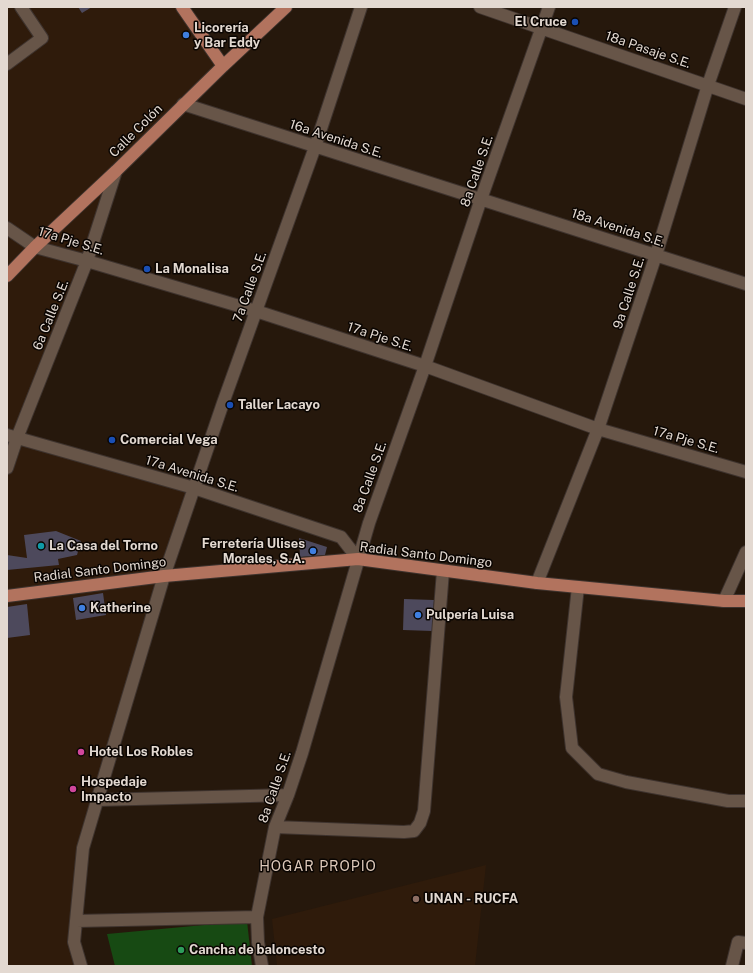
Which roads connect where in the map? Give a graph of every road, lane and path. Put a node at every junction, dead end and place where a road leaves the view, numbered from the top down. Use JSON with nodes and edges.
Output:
{"nodes":[{"id":1,"x":21,"y":7,"type":"edge"},
{"id":2,"x":182,"y":7,"type":"edge"},
{"id":3,"x":286,"y":7,"type":"edge"},
{"id":4,"x":361,"y":7,"type":"edge"},
{"id":5,"x":480,"y":7,"type":"edge"},
{"id":6,"x":549,"y":7,"type":"edge"},
{"id":7,"x":735,"y":7,"type":"edge"},
{"id":8,"x":541,"y":28,"type":"junction"},
{"id":9,"x":7,"y":64,"type":"edge"},
{"id":10,"x":222,"y":66,"type":"junction"},
{"id":11,"x":708,"y":86,"type":"junction"},
{"id":12,"x":746,"y":99,"type":"edge"},
{"id":13,"x":183,"y":104,"type":"junction"},
{"id":14,"x":315,"y":147,"type":"junction"},
{"id":15,"x":116,"y":170,"type":"junction"},
{"id":16,"x":482,"y":199,"type":"junction"},
{"id":17,"x":7,"y":228,"type":"edge"},
{"id":18,"x":35,"y":247,"type":"junction"},
{"id":19,"x":656,"y":255,"type":"junction"},
{"id":20,"x":87,"y":261,"type":"junction"},
{"id":21,"x":7,"y":276,"type":"edge"},
{"id":22,"x":746,"y":284,"type":"edge"},
{"id":23,"x":256,"y":311,"type":"junction"},
{"id":24,"x":425,"y":366,"type":"junction"},
{"id":25,"x":598,"y":429,"type":"junction"},
{"id":26,"x":12,"y":437,"type":"edge"},
{"id":27,"x":7,"y":468,"type":"edge"},
{"id":28,"x":746,"y":472,"type":"edge"},
{"id":29,"x":194,"y":488,"type":"junction"},
{"id":30,"x":746,"y":552,"type":"edge"},
{"id":31,"x":358,"y":560,"type":"junction"},
{"id":32,"x":443,"y":571,"type":"junction"},
{"id":33,"x":164,"y":576,"type":"junction"},
{"id":34,"x":537,"y":583,"type":"junction"},
{"id":35,"x":578,"y":587,"type":"junction"},
{"id":36,"x":7,"y":596,"type":"edge"},
{"id":37,"x":724,"y":601,"type":"junction"},
{"id":38,"x":746,"y":602,"type":"edge"},
{"id":39,"x":288,"y":795,"type":"junction"},
{"id":40,"x":97,"y":800,"type":"junction"},
{"id":41,"x":746,"y":801,"type":"edge"},
{"id":42,"x":275,"y":827,"type":"junction"},
{"id":43,"x":257,"y":917,"type":"junction"},
{"id":44,"x":76,"y":921,"type":"junction"},
{"id":45,"x":746,"y":943,"type":"edge"},
{"id":46,"x":81,"y":966,"type":"edge"},
{"id":47,"x":262,"y":966,"type":"edge"},
{"id":48,"x":732,"y":966,"type":"edge"}],
"edges":[{"from":1,"to":9,"type":"street"},
{"from":2,"to":10,"type":"main road"},
{"from":3,"to":10,"type":"main road","name":"Calle Colón"},
{"from":4,"to":14,"type":"street","name":"7a Calle S.E."},
{"from":5,"to":8,"type":"street","name":"18a Pasaje S.E."},
{"from":6,"to":8,"type":"street","name":"8a Calle S.E."},
{"from":7,"to":11,"type":"street","name":"9a Calle S.E."},
{"from":8,"to":11,"type":"street","name":"18a Pasaje S.E."},
{"from":8,"to":16,"type":"street","name":"8a Calle S.E."},
{"from":10,"to":13,"type":"main road","name":"Calle Colón"},
{"from":11,"to":12,"type":"street","name":"18a Pasaje S.E."},
{"from":11,"to":19,"type":"street","name":"9a Calle S.E."},
{"from":13,"to":14,"type":"street","name":"16a Avenida S.E."},
{"from":13,"to":15,"type":"main road","name":"Calle Colón"},
{"from":14,"to":16,"type":"street","name":"16a Avenida S.E."},
{"from":14,"to":23,"type":"street","name":"7a Calle S.E."},
{"from":15,"to":18,"type":"main road","name":"Calle Colón"},
{"from":15,"to":20,"type":"street","name":"6a Calle S.E."},
{"from":16,"to":19,"type":"street","name":"18a Avenida S.E."},
{"from":16,"to":24,"type":"street","name":"8a Calle S.E."},
{"from":17,"to":18,"type":"street","name":"17a Pje S.E."},
{"from":18,"to":20,"type":"street","name":"17a Pje S.E."},
{"from":18,"to":21,"type":"main road","name":"Calle Colón"},
{"from":19,"to":22,"type":"street","name":"18a Avenida S.E."},
{"from":19,"to":25,"type":"street","name":"9a Calle S.E."},
{"from":20,"to":23,"type":"street","name":"17a Pje S.E."},
{"from":20,"to":26,"type":"street","name":"6a Calle S.E."},
{"from":23,"to":24,"type":"street","name":"17a Pje S.E."},
{"from":23,"to":29,"type":"street","name":"7a Calle S.E."},
{"from":24,"to":25,"type":"street","name":"17a Pje S.E."},
{"from":24,"to":31,"type":"street","name":"8a Calle S.E."},
{"from":25,"to":28,"type":"street","name":"17a Pje S.E."},
{"from":25,"to":34,"type":"street","name":"9a Calle S.E."},
{"from":26,"to":27,"type":"street","name":"6a Calle S.E."},
{"from":26,"to":29,"type":"street","name":"17a Avenida S.E."},
{"from":29,"to":31,"type":"street","name":"17a Avenida S.E."},
{"from":29,"to":33,"type":"street","name":"7a Calle S.E."},
{"from":30,"to":37,"type":"street"},
{"from":31,"to":32,"type":"main road","name":"Radial Santo Domingo"},
{"from":31,"to":33,"type":"main road","name":"Radial Santo Domingo"},
{"from":31,"to":39,"type":"street","name":"8a Calle S.E."},
{"from":32,"to":34,"type":"main road","name":"Radial Santo Domingo"},
{"from":32,"to":42,"type":"street"},
{"from":33,"to":36,"type":"main road","name":"Radial Santo Domingo"},
{"from":33,"to":40,"type":"street","name":"7a Calle S.E."},
{"from":34,"to":35,"type":"main road","name":"Radial Santo Domingo"},
{"from":35,"to":37,"type":"main road","name":"Radial Santo Domingo"},
{"from":35,"to":41,"type":"street"},
{"from":37,"to":38,"type":"main road","name":"Radial Santo Domingo"},
{"from":39,"to":40,"type":"street"},
{"from":39,"to":42,"type":"street","name":"8a Calle S.E."},
{"from":40,"to":44,"type":"street","name":"7a Calle S.E."},
{"from":42,"to":43,"type":"street","name":"8a Calle S.E."},
{"from":43,"to":44,"type":"street"},
{"from":43,"to":47,"type":"street","name":"8a Calle S.E."},
{"from":44,"to":46,"type":"street","name":"7a Calle S.E."},
{"from":45,"to":48,"type":"street"}]}
